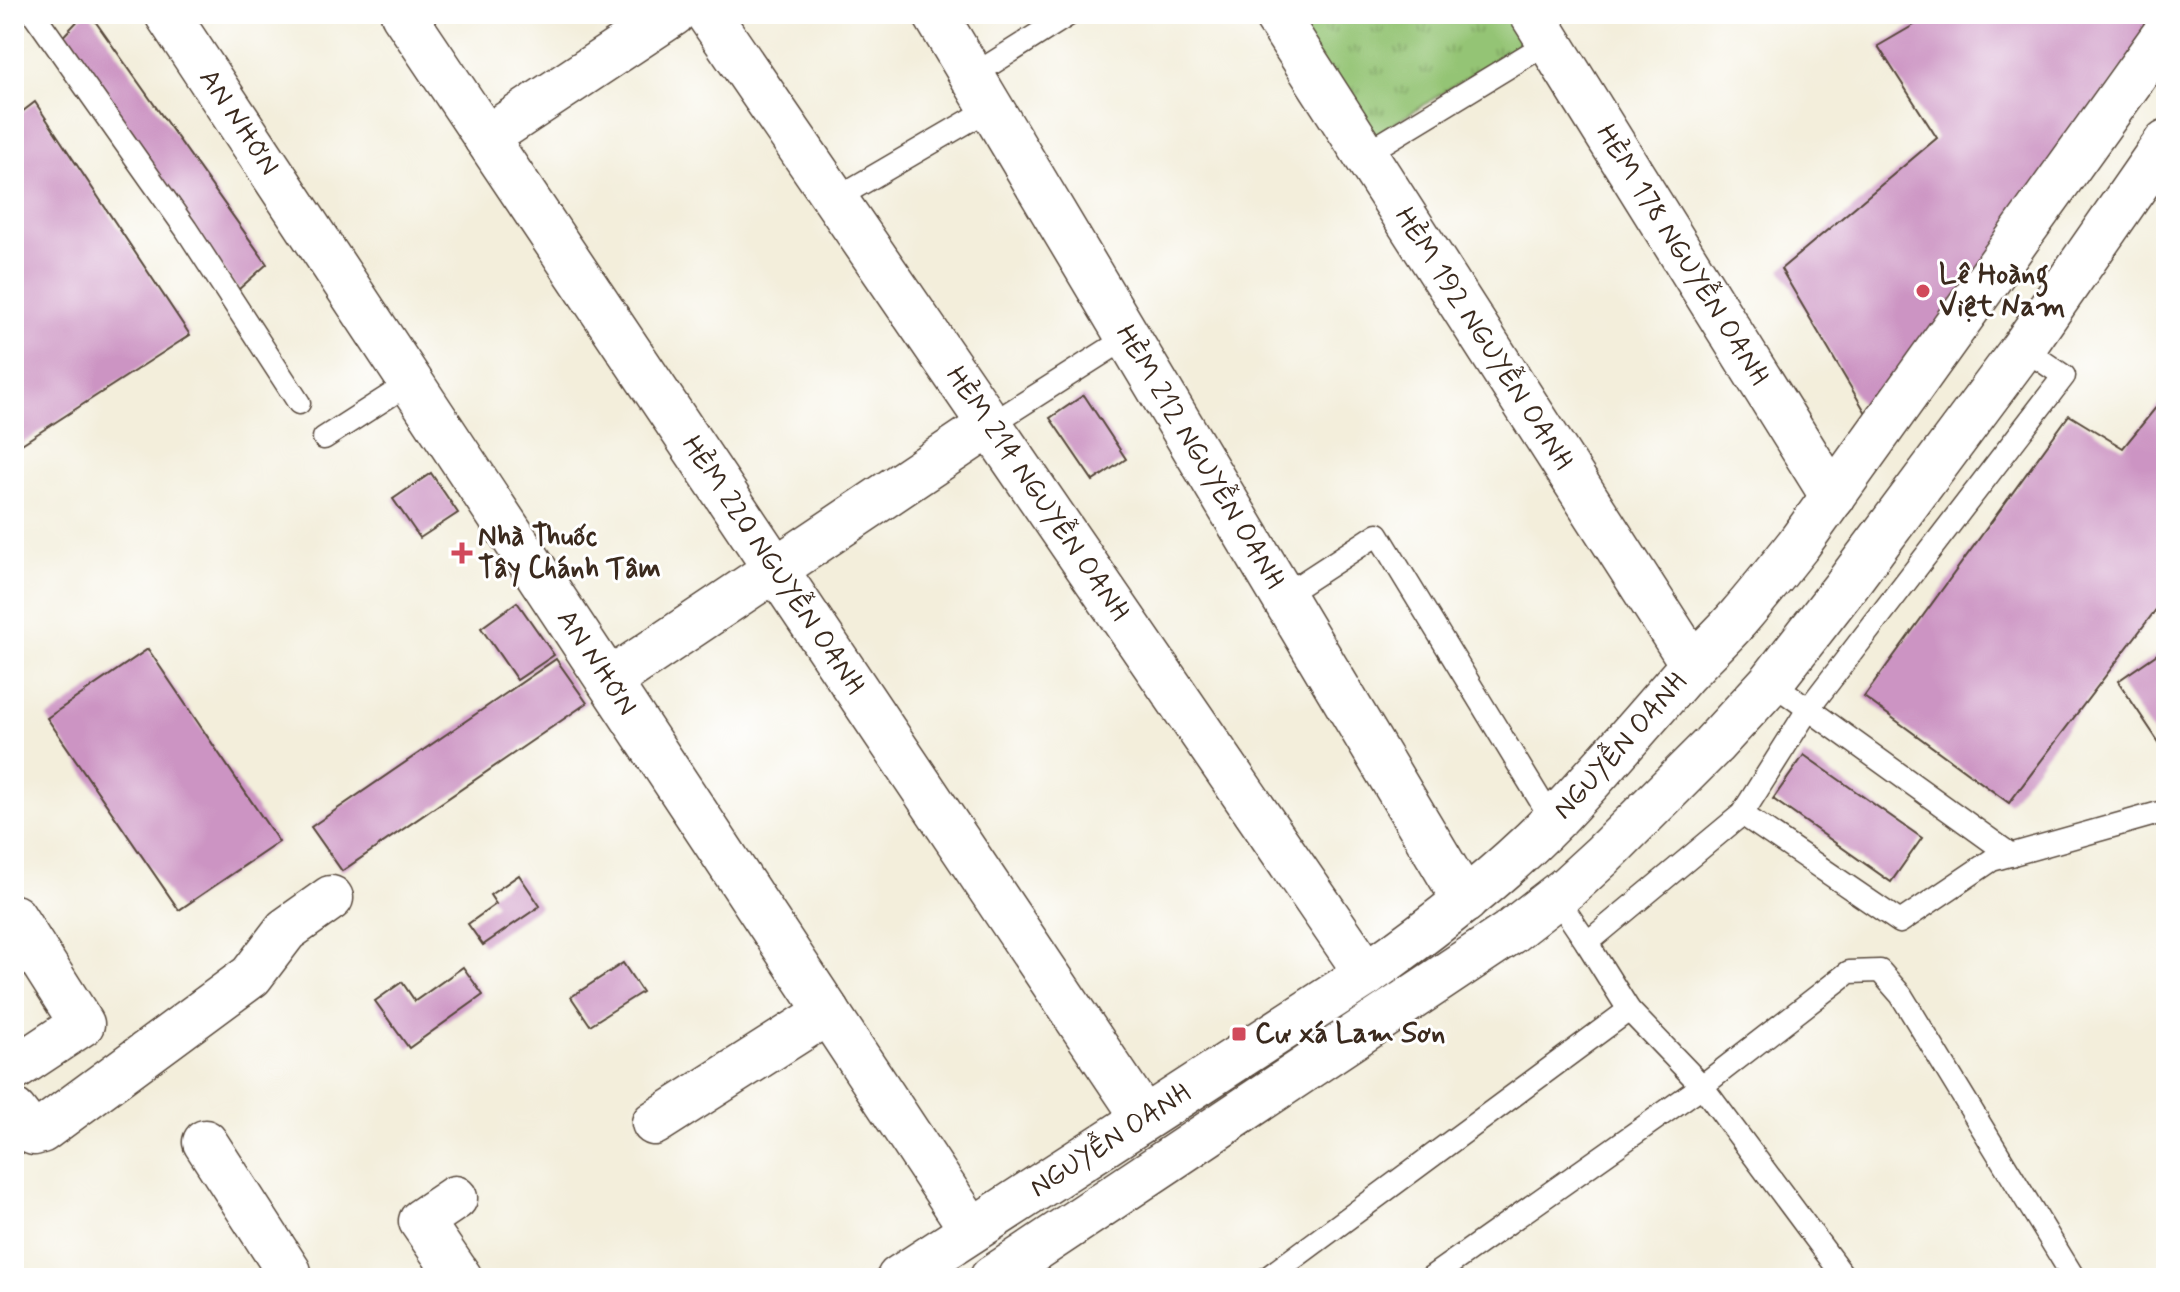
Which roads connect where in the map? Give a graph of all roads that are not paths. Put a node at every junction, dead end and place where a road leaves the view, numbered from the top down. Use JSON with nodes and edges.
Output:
{"nodes":[{"id":1,"x":34,"y":14,"type":"edge"},
{"id":2,"x":167,"y":14,"type":"edge"},
{"id":3,"x":403,"y":14,"type":"edge"},
{"id":4,"x":673,"y":14,"type":"edge"},
{"id":5,"x":708,"y":14,"type":"edge"},
{"id":6,"x":935,"y":14,"type":"edge"},
{"id":7,"x":1070,"y":14,"type":"edge"},
{"id":8,"x":1275,"y":14,"type":"edge"},
{"id":9,"x":1540,"y":28,"type":"edge"},
{"id":10,"x":2166,"y":32,"type":"edge"},
{"id":11,"x":982,"y":92,"type":"junction"},
{"id":12,"x":486,"y":138,"type":"junction"},
{"id":13,"x":2166,"y":142,"type":"edge"},
{"id":14,"x":1365,"y":154,"type":"junction"},
{"id":15,"x":835,"y":199,"type":"junction"},
{"id":16,"x":1128,"y":337,"type":"junction"},
{"id":17,"x":2023,"y":348,"type":"junction"},
{"id":18,"x":411,"y":382,"type":"junction"},
{"id":19,"x":299,"y":403,"type":"dead end"},
{"id":20,"x":990,"y":425,"type":"junction"},
{"id":21,"x":324,"y":438,"type":"dead end"},
{"id":22,"x":1833,"y":497,"type":"junction"},
{"id":23,"x":1869,"y":555,"type":"junction"},
{"id":24,"x":775,"y":569,"type":"junction"},
{"id":25,"x":1283,"y":596,"type":"junction"},
{"id":26,"x":1693,"y":665,"type":"junction"},
{"id":27,"x":609,"y":681,"type":"junction"},
{"id":28,"x":1771,"y":682,"type":"junction"},
{"id":29,"x":1809,"y":708,"type":"junction"},
{"id":30,"x":2166,"y":811,"type":"edge"},
{"id":31,"x":1742,"y":814,"type":"junction"},
{"id":32,"x":1538,"y":835,"type":"junction"},
{"id":33,"x":2011,"y":855,"type":"junction"},
{"id":34,"x":1570,"y":885,"type":"junction"},
{"id":35,"x":331,"y":898,"type":"dead end"},
{"id":36,"x":1465,"y":901,"type":"junction"},
{"id":37,"x":14,"y":917,"type":"edge"},
{"id":38,"x":1587,"y":943,"type":"junction"},
{"id":39,"x":1494,"y":944,"type":"junction"},
{"id":40,"x":1367,"y":974,"type":"junction"},
{"id":41,"x":1629,"y":1010,"type":"junction"},
{"id":42,"x":828,"y":1012,"type":"junction"},
{"id":43,"x":14,"y":1069,"type":"edge"},
{"id":44,"x":1702,"y":1086,"type":"junction"},
{"id":45,"x":14,"y":1111,"type":"edge"},
{"id":46,"x":1144,"y":1118,"type":"junction"},
{"id":47,"x":654,"y":1123,"type":"dead end"},
{"id":48,"x":205,"y":1142,"type":"dead end"},
{"id":49,"x":455,"y":1198,"type":"dead end"},
{"id":50,"x":972,"y":1230,"type":"junction"},
{"id":51,"x":997,"y":1275,"type":"edge"},
{"id":52,"x":279,"y":1278,"type":"edge"},
{"id":53,"x":460,"y":1278,"type":"edge"},
{"id":54,"x":899,"y":1278,"type":"edge"},
{"id":55,"x":1267,"y":1278,"type":"edge"},
{"id":56,"x":1430,"y":1278,"type":"edge"},
{"id":57,"x":1845,"y":1278,"type":"edge"},
{"id":58,"x":2074,"y":1278,"type":"edge"}],
"edges":[{"from":1,"to":19,"type":"lane"},
{"from":2,"to":18,"type":"street","name":"AN NHƠN"},
{"from":3,"to":12,"type":"street","name":"HẺM 220 NGUYỄN OANH"},
{"from":4,"to":12,"type":"street"},
{"from":5,"to":15,"type":"street","name":"HẺM 214 NGUYỄN OANH"},
{"from":6,"to":11,"type":"street","name":"HẺM 212 NGUYỄN OANH"},
{"from":7,"to":11,"type":"lane"},
{"from":8,"to":14,"type":"street","name":"HẺM 192 NGUYỄN OANH"},
{"from":9,"to":14,"type":"lane"},
{"from":9,"to":22,"type":"street","name":"HẺM 178 NGUYỄN OANH"},
{"from":10,"to":22,"type":"street","name":"NGUYỄN OANH"},
{"from":11,"to":15,"type":"lane"},
{"from":11,"to":16,"type":"street","name":"HẺM 212 NGUYỄN OANH"},
{"from":12,"to":24,"type":"street","name":"HẺM 220 NGUYỄN OANH"},
{"from":13,"to":17,"type":"street","name":"NGUYỄN OANH"},
{"from":14,"to":26,"type":"street","name":"HẺM 192 NGUYỄN OANH"},
{"from":15,"to":20,"type":"street","name":"HẺM 214 NGUYỄN OANH"},
{"from":16,"to":20,"type":"lane"},
{"from":16,"to":25,"type":"street","name":"HẺM 212 NGUYỄN OANH"},
{"from":17,"to":23,"type":"street","name":"NGUYỄN OANH"},
{"from":17,"to":29,"type":"lane"},
{"from":18,"to":21,"type":"lane"},
{"from":18,"to":27,"type":"street","name":"AN NHƠN"},
{"from":20,"to":24,"type":"street"},
{"from":20,"to":40,"type":"street","name":"HẺM 214 NGUYỄN OANH"},
{"from":22,"to":23,"type":"street","name":"HẺM 178 NGUYỄN OANH"},
{"from":22,"to":26,"type":"street","name":"NGUYỄN OANH"},
{"from":23,"to":28,"type":"street","name":"NGUYỄN OANH"},
{"from":24,"to":27,"type":"street"},
{"from":24,"to":46,"type":"street","name":"HẺM 220 NGUYỄN OANH"},
{"from":25,"to":32,"type":"lane"},
{"from":25,"to":36,"type":"street","name":"HẺM 212 NGUYỄN OANH"},
{"from":26,"to":32,"type":"street","name":"NGUYỄN OANH"},
{"from":27,"to":42,"type":"street","name":"AN NHƠN"},
{"from":28,"to":29,"type":"lane"},
{"from":28,"to":34,"type":"street","name":"NGUYỄN OANH"},
{"from":29,"to":31,"type":"lane"},
{"from":29,"to":33,"type":"lane"},
{"from":30,"to":33,"type":"lane"},
{"from":31,"to":33,"type":"lane"},
{"from":31,"to":38,"type":"lane"},
{"from":32,"to":34,"type":"street"},
{"from":32,"to":36,"type":"street","name":"NGUYỄN OANH"},
{"from":34,"to":38,"type":"lane"},
{"from":34,"to":39,"type":"street","name":"NGUYỄN OANH"},
{"from":35,"to":45,"type":"street"},
{"from":36,"to":39,"type":"street","name":"HẺM 212 NGUYỄN OANH"},
{"from":36,"to":40,"type":"street","name":"NGUYỄN OANH"},
{"from":37,"to":43,"type":"street"},
{"from":38,"to":41,"type":"lane"},
{"from":39,"to":51,"type":"street","name":"NGUYỄN OANH"},
{"from":40,"to":46,"type":"street","name":"NGUYỄN OANH"},
{"from":41,"to":44,"type":"lane"},
{"from":41,"to":55,"type":"lane"},
{"from":42,"to":47,"type":"street"},
{"from":42,"to":50,"type":"street","name":"AN NHƠN"},
{"from":44,"to":56,"type":"lane"},
{"from":44,"to":57,"type":"lane"},
{"from":44,"to":58,"type":"lane"},
{"from":46,"to":50,"type":"street","name":"NGUYỄN OANH"},
{"from":48,"to":52,"type":"street"},
{"from":49,"to":53,"type":"street"},
{"from":50,"to":51,"type":"street","name":"AN NHƠN"},
{"from":50,"to":54,"type":"street","name":"NGUYỄN OANH"}]}
